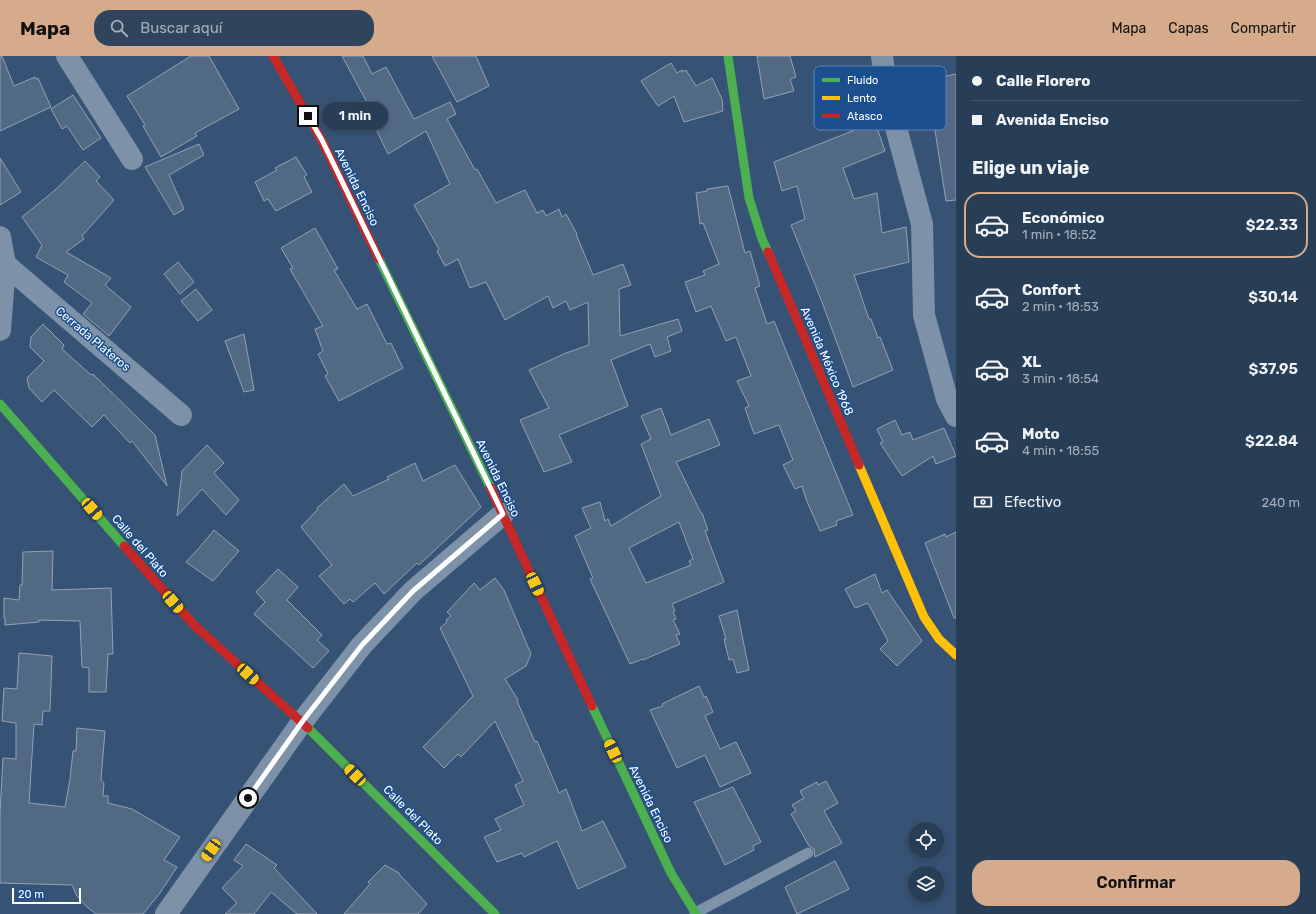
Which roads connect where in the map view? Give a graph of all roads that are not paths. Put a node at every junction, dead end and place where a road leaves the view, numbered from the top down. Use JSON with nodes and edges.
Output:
{"nodes":[{"id":1,"x":67,"y":56,"type":"edge"},
{"id":2,"x":273,"y":56,"type":"edge"},
{"id":3,"x":728,"y":56,"type":"edge"},
{"id":4,"x":882,"y":56,"type":"edge"},
{"id":5,"x":883,"y":66,"type":"edge"},
{"id":6,"x":897,"y":130,"type":"edge"},
{"id":7,"x":132,"y":159,"type":"dead end"},
{"id":8,"x":0,"y":237,"type":"edge"},
{"id":9,"x":5,"y":264,"type":"junction"},
{"id":10,"x":0,"y":330,"type":"edge"},
{"id":11,"x":0,"y":404,"type":"edge"},
{"id":12,"x":181,"y":415,"type":"dead end"},
{"id":13,"x":956,"y":416,"type":"edge"},
{"id":14,"x":503,"y":514,"type":"junction"},
{"id":15,"x":956,"y":655,"type":"edge"},
{"id":16,"x":302,"y":722,"type":"junction"},
{"id":17,"x":808,"y":853,"type":"dead end"},
{"id":18,"x":695,"y":913,"type":"edge"},
{"id":19,"x":166,"y":914,"type":"edge"},
{"id":20,"x":495,"y":914,"type":"edge"}],
"edges":[{"from":1,"to":7,"type":"street"},
{"from":2,"to":14,"type":"street","name":"Avenida Enciso"},
{"from":3,"to":15,"type":"street","name":"Avenida México 1968"},
{"from":4,"to":5,"type":"street"},
{"from":6,"to":13,"type":"street"},
{"from":8,"to":9,"type":"street"},
{"from":9,"to":10,"type":"street"},
{"from":9,"to":12,"type":"street","name":"Cerrada Plateros"},
{"from":11,"to":16,"type":"street","name":"Calle del Plato"},
{"from":14,"to":16,"type":"street"},
{"from":14,"to":18,"type":"street","name":"Avenida Enciso"},
{"from":16,"to":19,"type":"street"},
{"from":16,"to":20,"type":"street","name":"Calle del Plato"},
{"from":17,"to":18,"type":"lane"}]}
